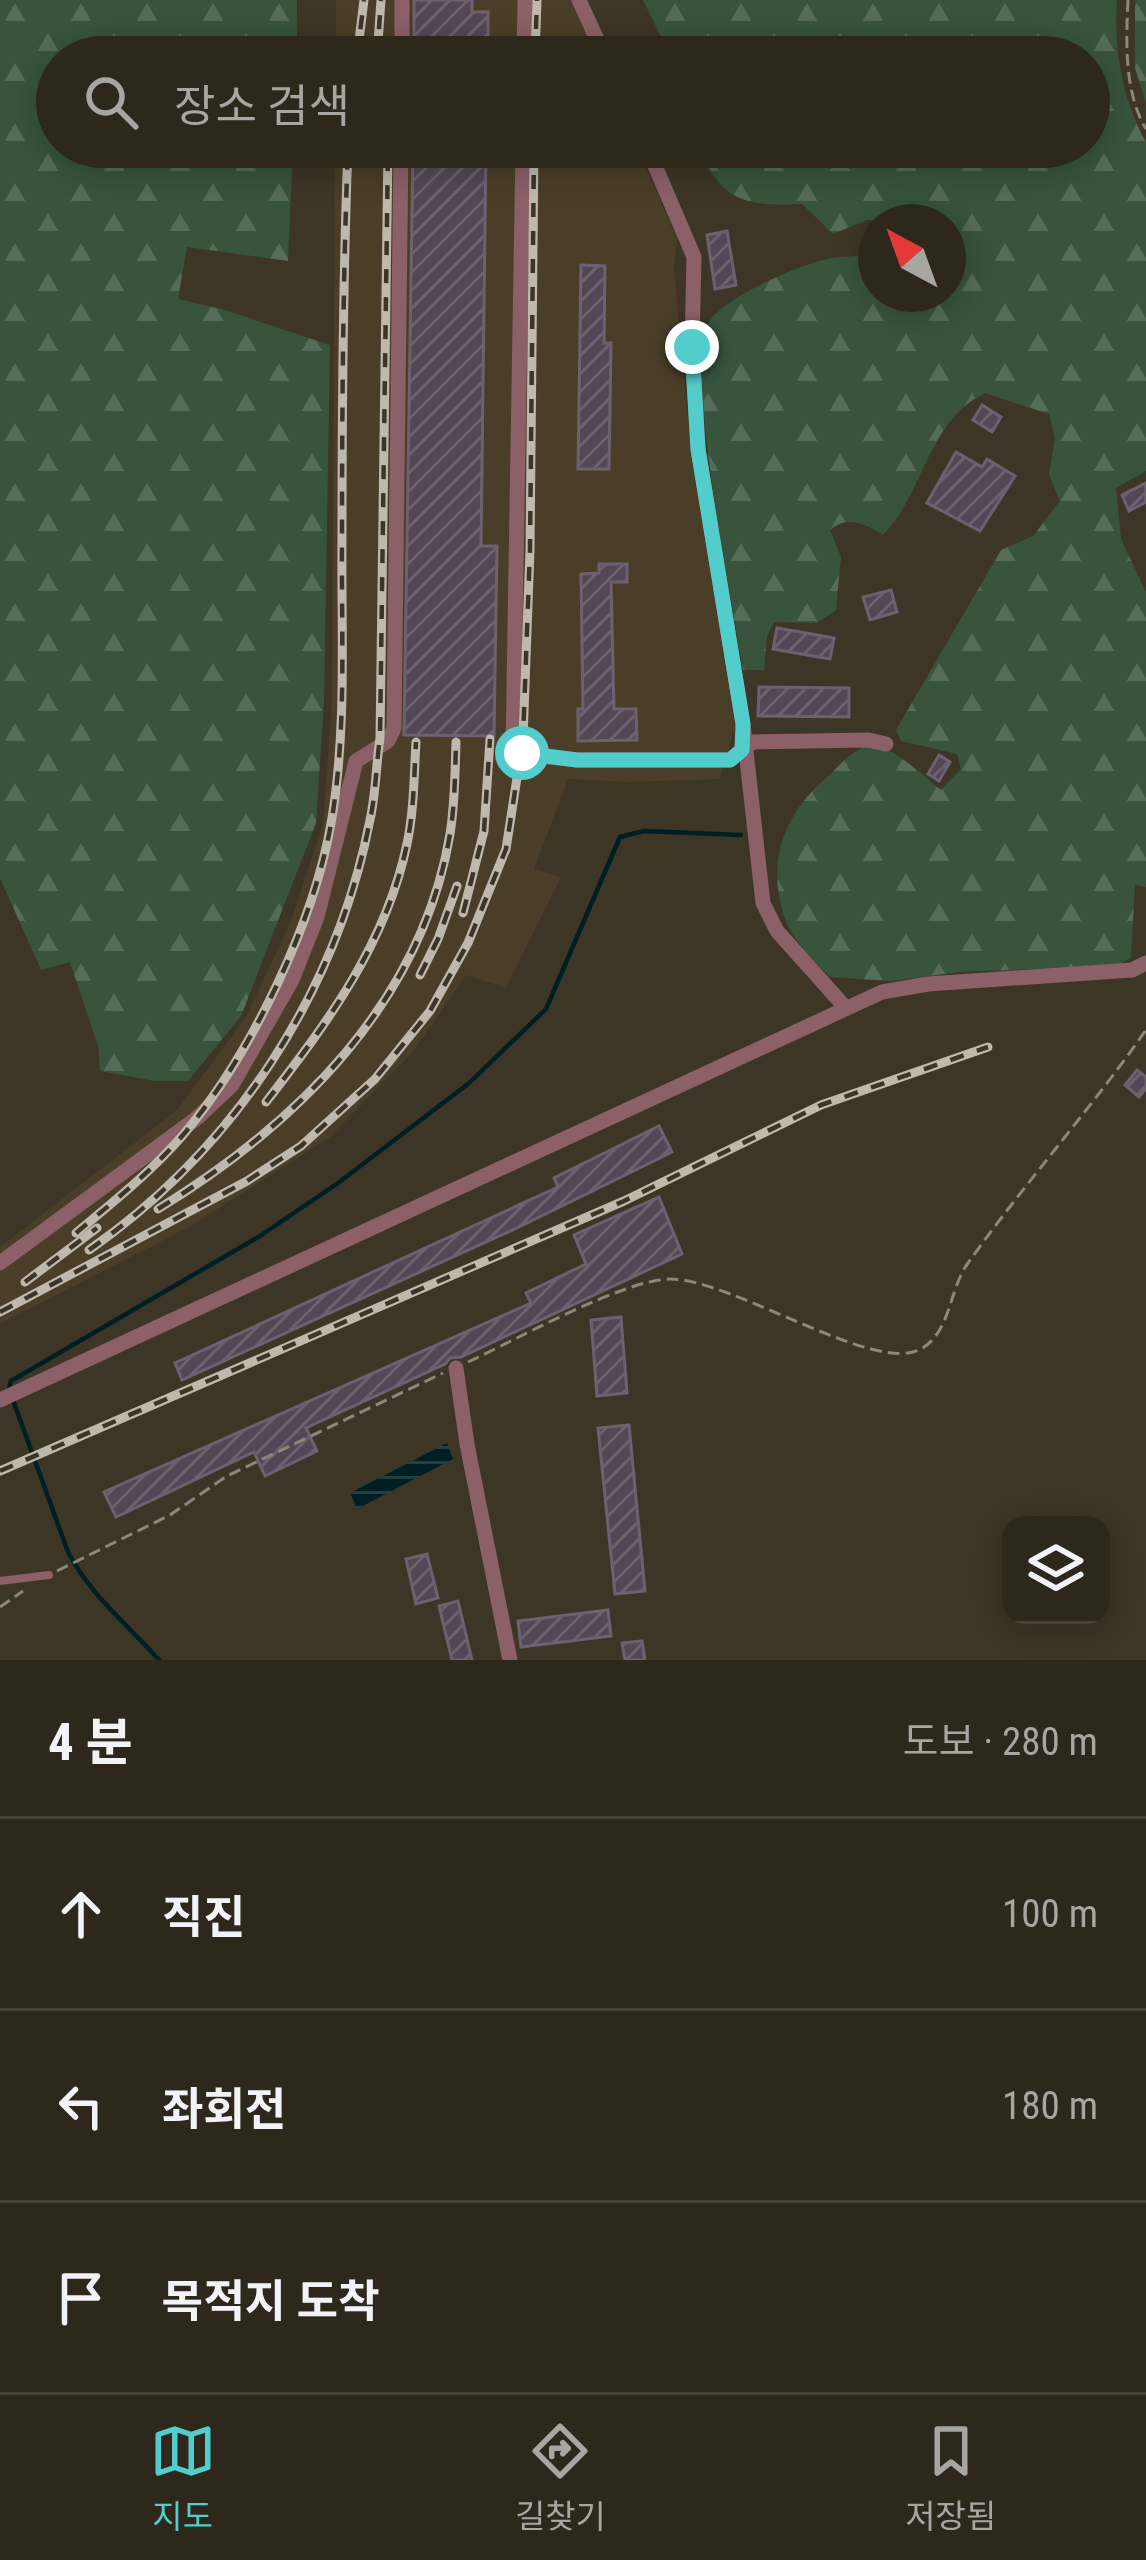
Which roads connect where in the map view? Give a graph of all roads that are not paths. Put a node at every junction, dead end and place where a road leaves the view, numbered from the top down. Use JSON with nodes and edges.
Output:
{"nodes":[{"id":1,"x":403,"y":0,"type":"edge"},
{"id":2,"x":525,"y":0,"type":"edge"},
{"id":3,"x":579,"y":0,"type":"edge"},
{"id":4,"x":402,"y":36,"type":"edge"},
{"id":5,"x":524,"y":36,"type":"edge"},
{"id":6,"x":595,"y":36,"type":"edge"},
{"id":7,"x":401,"y":168,"type":"edge"},
{"id":8,"x":523,"y":168,"type":"edge"},
{"id":9,"x":655,"y":168,"type":"edge"},
{"id":10,"x":886,"y":743,"type":"dead end"},
{"id":11,"x":742,"y":750,"type":"junction"},
{"id":12,"x":1146,"y":964,"type":"edge"},
{"id":13,"x":844,"y":1007,"type":"junction"},
{"id":14,"x":0,"y":1263,"type":"edge"},
{"id":15,"x":456,"y":1368,"type":"road end"},
{"id":16,"x":8,"y":1397,"type":"edge"},
{"id":17,"x":49,"y":1575,"type":"dead end"},
{"id":18,"x":0,"y":1581,"type":"edge"},
{"id":19,"x":510,"y":1660,"type":"edge"}],
"edges":[{"from":1,"to":4,"type":"street"},
{"from":2,"to":5,"type":"street"},
{"from":3,"to":6,"type":"street"},
{"from":7,"to":14,"type":"street"},
{"from":8,"to":11,"type":"street"},
{"from":9,"to":11,"type":"street"},
{"from":10,"to":11,"type":"street"},
{"from":11,"to":13,"type":"street"},
{"from":12,"to":13,"type":"street"},
{"from":13,"to":16,"type":"street"},
{"from":15,"to":19,"type":"street"},
{"from":17,"to":18,"type":"lane"}]}
